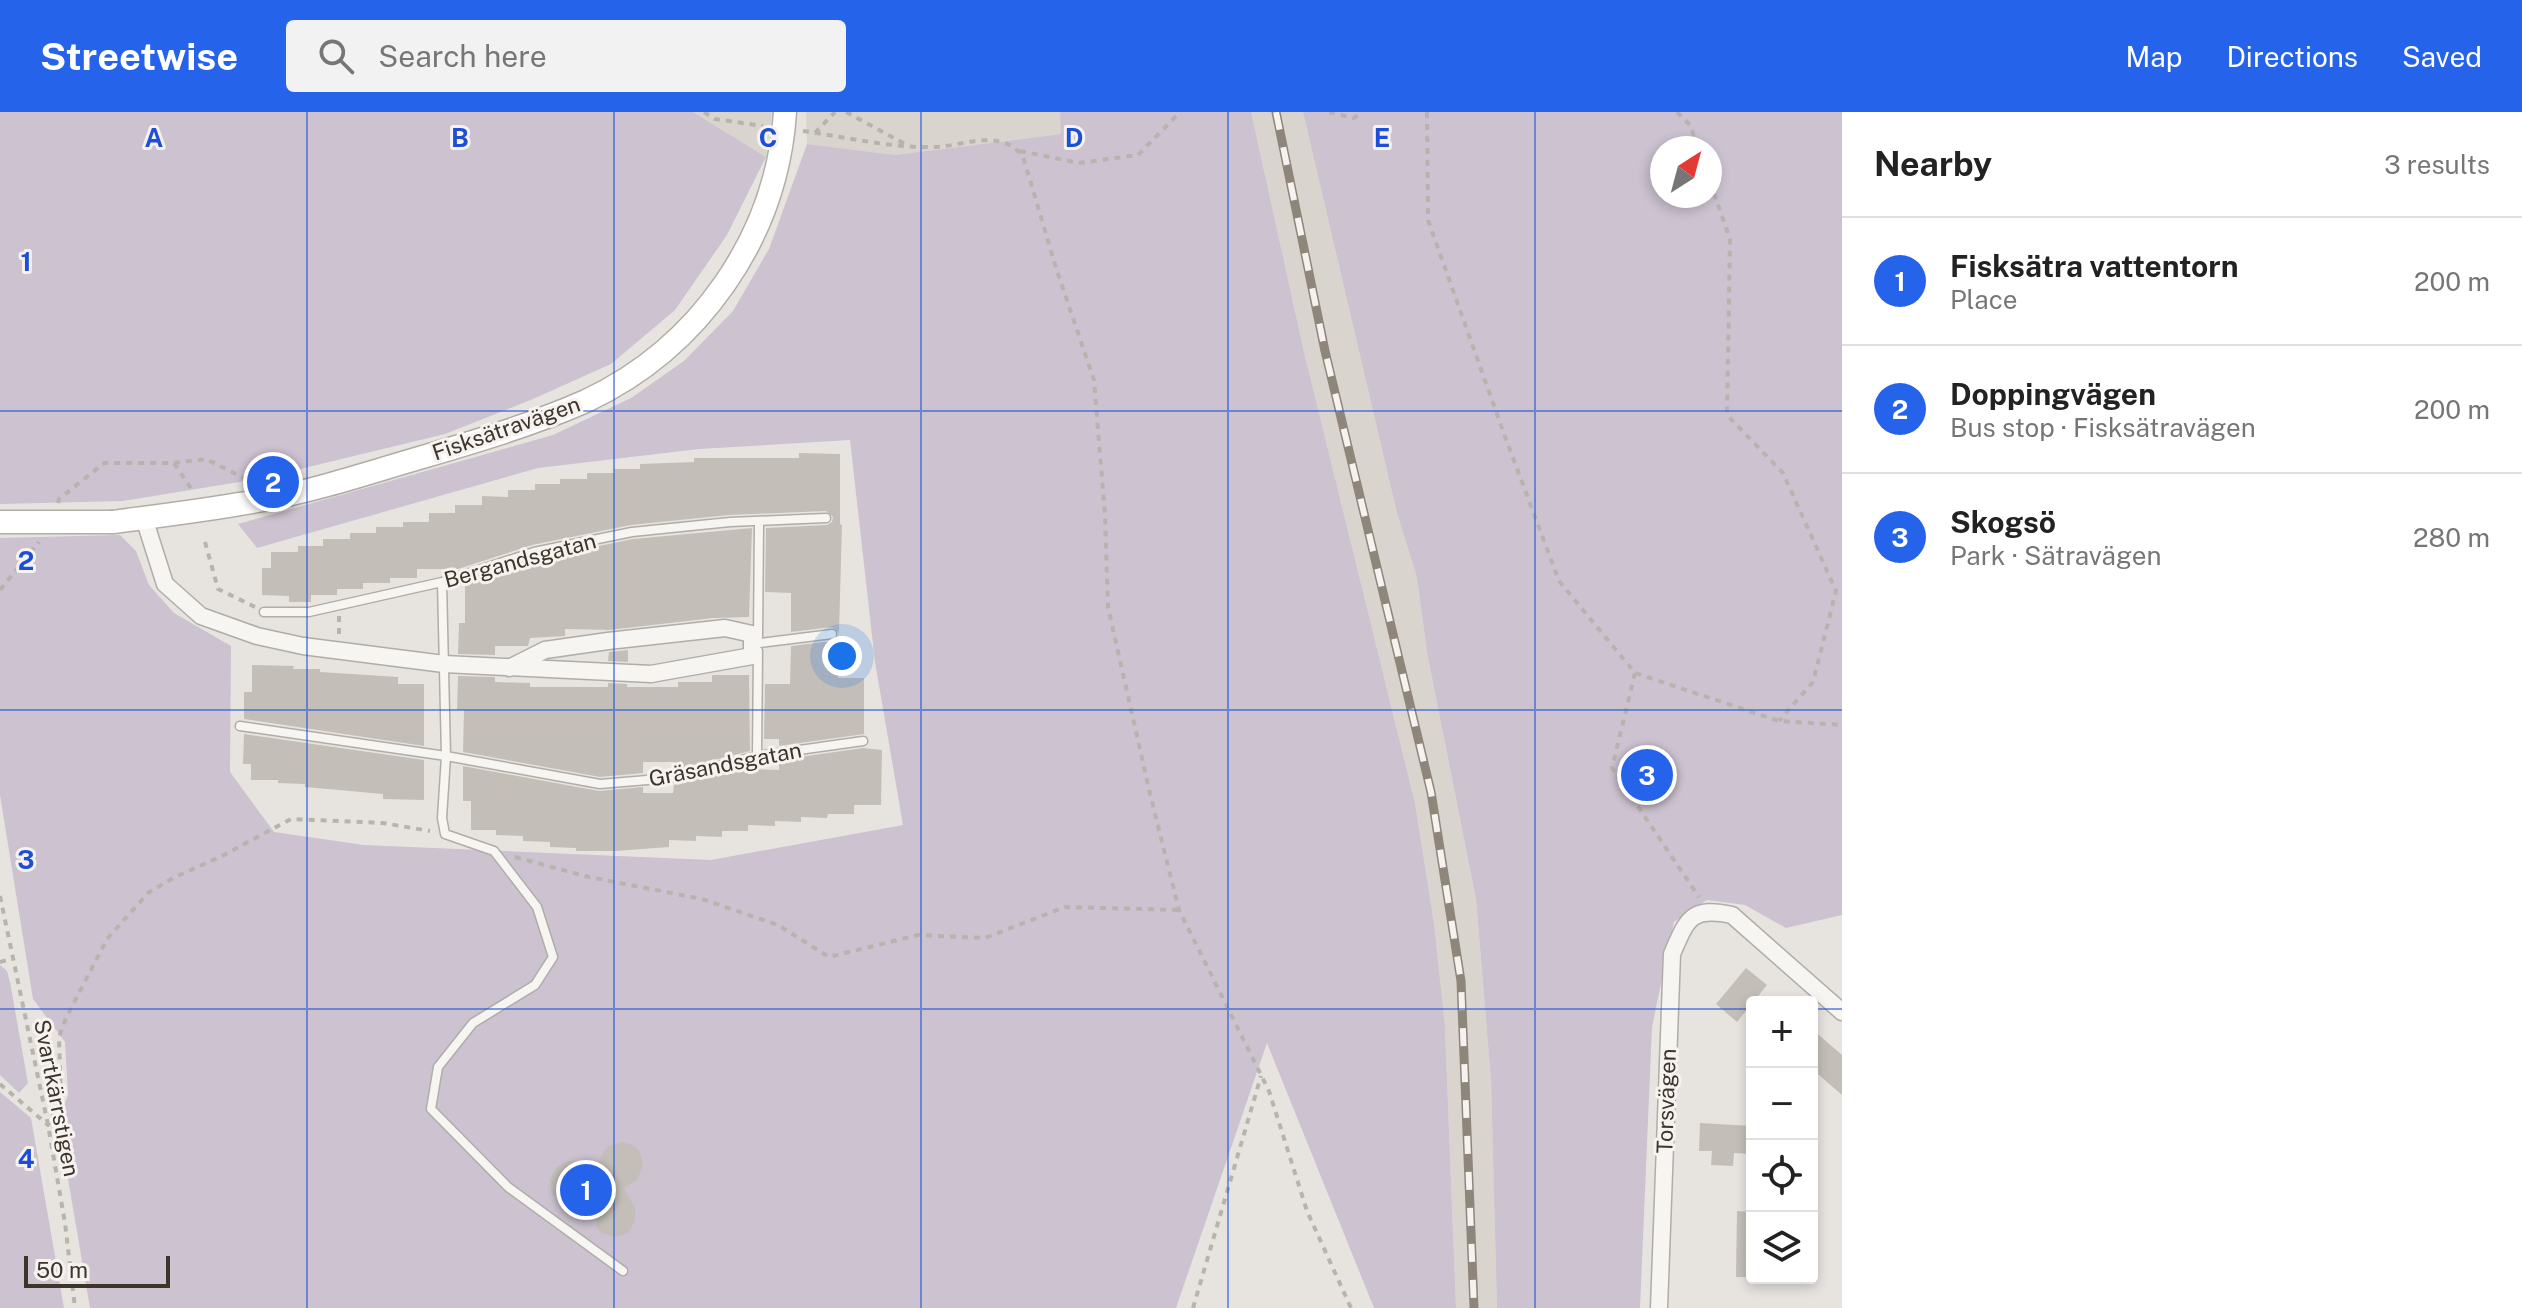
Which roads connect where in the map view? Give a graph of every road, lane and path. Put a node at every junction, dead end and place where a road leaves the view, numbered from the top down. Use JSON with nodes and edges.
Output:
{"nodes":[{"id":1,"x":704,"y":112,"type":"edge"},
{"id":2,"x":835,"y":112,"type":"edge"},
{"id":3,"x":846,"y":112,"type":"edge"},
{"id":4,"x":1180,"y":112,"type":"edge"},
{"id":5,"x":1329,"y":112,"type":"edge"},
{"id":6,"x":1362,"y":112,"type":"edge"},
{"id":7,"x":1427,"y":112,"type":"edge"},
{"id":8,"x":1677,"y":112,"type":"edge"},
{"id":9,"x":777,"y":119,"type":"edge"},
{"id":10,"x":803,"y":131,"type":"dead end"},
{"id":11,"x":815,"y":133,"type":"junction"},
{"id":12,"x":1694,"y":136,"type":"edge"},
{"id":13,"x":910,"y":147,"type":"junction"},
{"id":14,"x":1020,"y":151,"type":"junction"},
{"id":15,"x":1719,"y":208,"type":"edge"},
{"id":16,"x":174,"y":463,"type":"junction"},
{"id":17,"x":260,"y":485,"type":"dead end"},
{"id":18,"x":192,"y":490,"type":"dead end"},
{"id":19,"x":57,"y":511,"type":"dead end"},
{"id":20,"x":144,"y":518,"type":"junction"},
{"id":21,"x":826,"y":518,"type":"dead end"},
{"id":22,"x":0,"y":522,"type":"edge"},
{"id":23,"x":759,"y":522,"type":"junction"},
{"id":24,"x":41,"y":540,"type":"dead end"},
{"id":25,"x":205,"y":542,"type":"dead end"},
{"id":26,"x":442,"y":582,"type":"junction"},
{"id":27,"x":0,"y":590,"type":"edge"},
{"id":28,"x":339,"y":605,"type":"junction"},
{"id":29,"x":264,"y":612,"type":"joint"},
{"id":30,"x":832,"y":634,"type":"dead end"},
{"id":31,"x":755,"y":644,"type":"junction"},
{"id":32,"x":340,"y":652,"type":"junction"},
{"id":33,"x":444,"y":664,"type":"junction"},
{"id":34,"x":509,"y":668,"type":"junction"},
{"id":35,"x":1635,"y":673,"type":"junction"},
{"id":36,"x":1779,"y":721,"type":"junction"},
{"id":37,"x":1842,"y":725,"type":"edge"},
{"id":38,"x":240,"y":726,"type":"dead end"},
{"id":39,"x":863,"y":741,"type":"dead end"},
{"id":40,"x":446,"y":756,"type":"junction"},
{"id":41,"x":757,"y":756,"type":"junction"},
{"id":42,"x":445,"y":834,"type":"junction"},
{"id":43,"x":494,"y":851,"type":"junction"},
{"id":44,"x":0,"y":896,"type":"edge"},
{"id":45,"x":1179,"y":910,"type":"junction"},
{"id":46,"x":1708,"y":910,"type":"junction"},
{"id":47,"x":11,"y":959,"type":"junction"},
{"id":48,"x":0,"y":962,"type":"edge"},
{"id":49,"x":1842,"y":1012,"type":"edge"},
{"id":50,"x":1261,"y":1075,"type":"junction"},
{"id":51,"x":0,"y":1084,"type":"edge"},
{"id":52,"x":48,"y":1125,"type":"junction"},
{"id":53,"x":623,"y":1271,"type":"dead end"},
{"id":54,"x":75,"y":1308,"type":"edge"},
{"id":55,"x":1193,"y":1308,"type":"edge"},
{"id":56,"x":1351,"y":1308,"type":"edge"},
{"id":57,"x":1659,"y":1308,"type":"edge"}],
"edges":[{"from":1,"to":9,"type":"path"},
{"from":2,"to":11,"type":"path"},
{"from":3,"to":13,"type":"path"},
{"from":4,"to":14,"type":"path"},
{"from":5,"to":6,"type":"path"},
{"from":7,"to":35,"type":"path"},
{"from":8,"to":12,"type":"path"},
{"from":9,"to":20,"type":"street","name":"Fisksätravägen"},
{"from":10,"to":11,"type":"path"},
{"from":11,"to":13,"type":"path"},
{"from":13,"to":14,"type":"path"},
{"from":14,"to":45,"type":"path"},
{"from":15,"to":36,"type":"path"},
{"from":16,"to":17,"type":"path"},
{"from":16,"to":18,"type":"path"},
{"from":16,"to":19,"type":"path"},
{"from":20,"to":22,"type":"street","name":"Fisksätravägen","bridge":true},
{"from":20,"to":32,"type":"street"},
{"from":21,"to":23,"type":"lane","name":"Bergandsgatan"},
{"from":23,"to":26,"type":"lane","name":"Bergandsgatan"},
{"from":23,"to":31,"type":"lane"},
{"from":24,"to":27,"type":"path"},
{"from":25,"to":29,"type":"path"},
{"from":26,"to":28,"type":"lane","name":"Bergandsgatan"},
{"from":26,"to":33,"type":"lane"},
{"from":28,"to":29,"type":"lane","name":"Bergandsgatan"},
{"from":28,"to":32,"type":"path"},
{"from":30,"to":31,"type":"lane"},
{"from":31,"to":34,"type":"street"},
{"from":31,"to":34,"type":"street"},
{"from":31,"to":41,"type":"lane"},
{"from":32,"to":33,"type":"street"},
{"from":33,"to":34,"type":"street"},
{"from":33,"to":40,"type":"lane"},
{"from":35,"to":36,"type":"path"},
{"from":35,"to":46,"type":"path"},
{"from":36,"to":37,"type":"path"},
{"from":38,"to":40,"type":"lane","name":"Gräsandsgatan"},
{"from":39,"to":41,"type":"lane","name":"Gräsandsgatan"},
{"from":40,"to":41,"type":"lane","name":"Gräsandsgatan"},
{"from":40,"to":42,"type":"lane"},
{"from":42,"to":43,"type":"lane"},
{"from":42,"to":52,"type":"path"},
{"from":43,"to":45,"type":"path"},
{"from":43,"to":53,"type":"lane"},
{"from":44,"to":47,"type":"path","name":"Svartkärrstigen"},
{"from":45,"to":50,"type":"path"},
{"from":46,"to":49,"type":"street"},
{"from":46,"to":57,"type":"street","name":"Torsvägen"},
{"from":47,"to":48,"type":"path"},
{"from":47,"to":52,"type":"path","name":"Svartkärrstigen"},
{"from":50,"to":55,"type":"path"},
{"from":50,"to":56,"type":"path"},
{"from":51,"to":52,"type":"path"},
{"from":52,"to":54,"type":"path","name":"Svartkärrstigen"}]}
